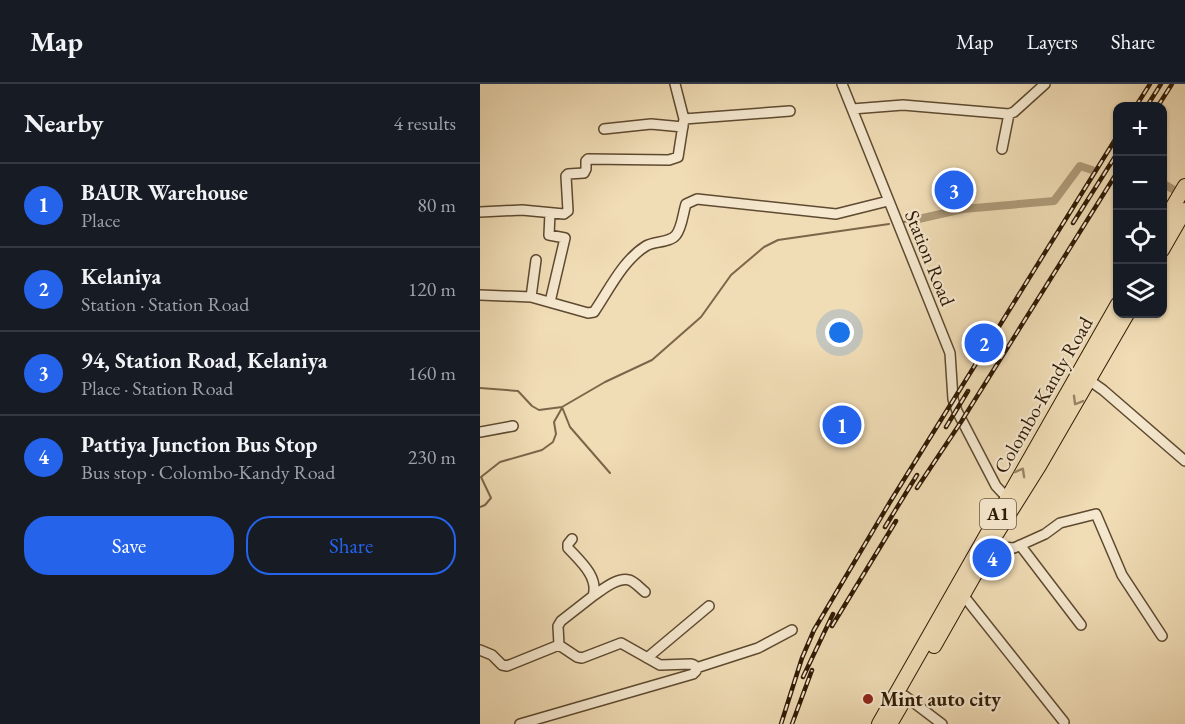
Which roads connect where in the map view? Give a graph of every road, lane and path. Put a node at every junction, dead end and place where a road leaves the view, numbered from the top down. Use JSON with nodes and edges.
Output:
{"nodes":[{"id":1,"x":675,"y":84,"type":"edge"},
{"id":2,"x":842,"y":84,"type":"edge"},
{"id":3,"x":1045,"y":84,"type":"edge"},
{"id":4,"x":852,"y":110,"type":"junction"},
{"id":5,"x":790,"y":111,"type":"dead end"},
{"id":6,"x":1009,"y":114,"type":"junction"},
{"id":7,"x":683,"y":123,"type":"junction"},
{"id":8,"x":604,"y":129,"type":"dead end"},
{"id":9,"x":1002,"y":149,"type":"dead end"},
{"id":10,"x":1185,"y":186,"type":"edge"},
{"id":11,"x":888,"y":201,"type":"junction"},
{"id":12,"x":1185,"y":210,"type":"edge"},
{"id":13,"x":480,"y":212,"type":"edge"},
{"id":14,"x":550,"y":213,"type":"junction"},
{"id":15,"x":1167,"y":217,"type":"edge"},
{"id":16,"x":1167,"y":241,"type":"edge"},
{"id":17,"x":536,"y":260,"type":"dead end"},
{"id":18,"x":480,"y":295,"type":"edge"},
{"id":19,"x":531,"y":297,"type":"junction"},
{"id":20,"x":550,"y":302,"type":"junction"},
{"id":21,"x":1113,"y":315,"type":"edge"},
{"id":22,"x":1124,"y":318,"type":"edge"},
{"id":23,"x":1084,"y":377,"type":"junction"},
{"id":24,"x":513,"y":426,"type":"dead end"},
{"id":25,"x":480,"y":432,"type":"edge"},
{"id":26,"x":1185,"y":461,"type":"edge"},
{"id":27,"x":1011,"y":502,"type":"junction"},
{"id":28,"x":572,"y":539,"type":"dead end"},
{"id":29,"x":1020,"y":545,"type":"junction"},
{"id":30,"x":989,"y":546,"type":"junction"},
{"id":31,"x":645,"y":592,"type":"dead end"},
{"id":32,"x":963,"y":595,"type":"junction"},
{"id":33,"x":592,"y":596,"type":"junction"},
{"id":34,"x":709,"y":606,"type":"dead end"},
{"id":35,"x":1081,"y":625,"type":"dead end"},
{"id":36,"x":792,"y":630,"type":"dead end"},
{"id":37,"x":1162,"y":636,"type":"dead end"},
{"id":38,"x":559,"y":645,"type":"junction"},
{"id":39,"x":480,"y":650,"type":"edge"},
{"id":40,"x":647,"y":658,"type":"junction"},
{"id":41,"x":696,"y":668,"type":"junction"},
{"id":42,"x":905,"y":696,"type":"junction"},
{"id":43,"x":1064,"y":723,"type":"edge"},
{"id":44,"x":520,"y":724,"type":"edge"},
{"id":45,"x":879,"y":724,"type":"edge"},
{"id":46,"x":890,"y":724,"type":"edge"},
{"id":47,"x":942,"y":724,"type":"edge"}],
"edges":[{"from":1,"to":7,"type":"street"},
{"from":2,"to":4,"type":"street","name":"Station Road"},
{"from":3,"to":6,"type":"street"},
{"from":4,"to":6,"type":"street"},
{"from":4,"to":11,"type":"street","name":"Station Road"},
{"from":5,"to":7,"type":"street"},
{"from":6,"to":9,"type":"street"},
{"from":7,"to":8,"type":"street"},
{"from":7,"to":14,"type":"street"},
{"from":10,"to":15,"type":"highway"},
{"from":11,"to":20,"type":"street"},
{"from":11,"to":27,"type":"street","name":"Station Road"},
{"from":12,"to":16,"type":"highway"},
{"from":13,"to":14,"type":"street"},
{"from":14,"to":20,"type":"street"},
{"from":17,"to":19,"type":"street"},
{"from":18,"to":19,"type":"street"},
{"from":19,"to":20,"type":"street"},
{"from":21,"to":23,"type":"highway","name":"Colombo-Kandy Road","number":"A1"},
{"from":22,"to":23,"type":"highway","name":"Colombo-Kandy Road","number":"A1"},
{"from":23,"to":26,"type":"street"},
{"from":23,"to":27,"type":"highway","name":"Colombo-Kandy Road","number":"A1"},
{"from":24,"to":25,"type":"street"},
{"from":27,"to":30,"type":"highway","name":"Colombo-Kandy Road","number":"A1"},
{"from":27,"to":45,"type":"highway","name":"Colombo-Kandy Road","number":"A1"},
{"from":28,"to":33,"type":"street"},
{"from":29,"to":30,"type":"street"},
{"from":29,"to":35,"type":"street"},
{"from":29,"to":37,"type":"street"},
{"from":30,"to":32,"type":"highway","name":"Colombo-Kandy Road","number":"A1"},
{"from":31,"to":33,"type":"street"},
{"from":32,"to":42,"type":"highway","name":"Colombo-Kandy Road","number":"A1"},
{"from":32,"to":43,"type":"street"},
{"from":33,"to":38,"type":"street"},
{"from":34,"to":40,"type":"street"},
{"from":36,"to":41,"type":"street"},
{"from":38,"to":39,"type":"street"},
{"from":38,"to":40,"type":"street"},
{"from":40,"to":41,"type":"street"},
{"from":41,"to":44,"type":"street"},
{"from":42,"to":46,"type":"highway","name":"Colombo-Kandy Road","number":"A1"},
{"from":42,"to":47,"type":"street"}]}
